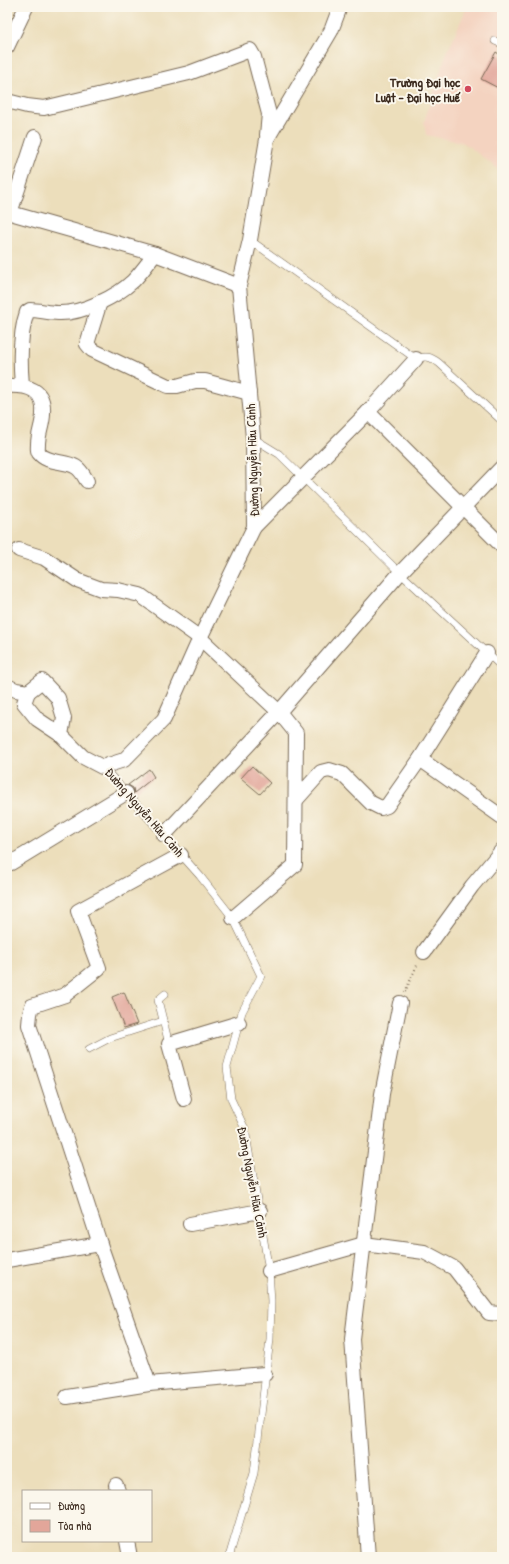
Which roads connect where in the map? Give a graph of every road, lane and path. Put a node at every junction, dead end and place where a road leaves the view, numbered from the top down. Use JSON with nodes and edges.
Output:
{"nodes":[{"id":1,"x":26,"y":7,"type":"edge"},
{"id":2,"x":340,"y":7,"type":"edge"},
{"id":3,"x":7,"y":47,"type":"edge"},
{"id":4,"x":7,"y":101,"type":"edge"},
{"id":5,"x":35,"y":137,"type":"dead end"},
{"id":6,"x":267,"y":139,"type":"junction"},
{"id":7,"x":8,"y":213,"type":"edge"},
{"id":8,"x":250,"y":240,"type":"junction"},
{"id":9,"x":155,"y":254,"type":"junction"},
{"id":10,"x":239,"y":286,"type":"junction"},
{"id":11,"x":100,"y":302,"type":"junction"},
{"id":12,"x":416,"y":359,"type":"junction"},
{"id":13,"x":7,"y":386,"type":"edge"},
{"id":14,"x":22,"y":386,"type":"junction"},
{"id":15,"x":249,"y":393,"type":"junction"},
{"id":16,"x":368,"y":412,"type":"junction"},
{"id":17,"x":502,"y":421,"type":"edge"},
{"id":18,"x":253,"y":438,"type":"junction"},
{"id":19,"x":502,"y":467,"type":"edge"},
{"id":20,"x":303,"y":478,"type":"junction"},
{"id":21,"x":87,"y":481,"type":"dead end"},
{"id":22,"x":463,"y":507,"type":"junction"},
{"id":23,"x":254,"y":527,"type":"junction"},
{"id":24,"x":502,"y":546,"type":"edge"},
{"id":25,"x":19,"y":550,"type":"dead end"},
{"id":26,"x":400,"y":573,"type":"junction"},
{"id":27,"x":200,"y":638,"type":"junction"},
{"id":28,"x":487,"y":653,"type":"junction"},
{"id":29,"x":502,"y":668,"type":"edge"},
{"id":30,"x":7,"y":686,"type":"edge"},
{"id":31,"x":28,"y":692,"type":"junction"},
{"id":32,"x":279,"y":712,"type":"junction"},
{"id":33,"x":61,"y":735,"type":"junction"},
{"id":34,"x":420,"y":759,"type":"junction"},
{"id":35,"x":102,"y":766,"type":"junction"},
{"id":36,"x":126,"y":793,"type":"junction"},
{"id":37,"x":296,"y":800,"type":"junction"},
{"id":38,"x":502,"y":817,"type":"edge"},
{"id":39,"x":164,"y":835,"type":"junction"},
{"id":40,"x":502,"y":850,"type":"edge"},
{"id":41,"x":181,"y":855,"type":"junction"},
{"id":42,"x":11,"y":862,"type":"dead end"},
{"id":43,"x":233,"y":918,"type":"junction"},
{"id":44,"x":424,"y":952,"type":"joint"},
{"id":45,"x":166,"y":994,"type":"dead end"},
{"id":46,"x":400,"y":1003,"type":"joint"},
{"id":47,"x":163,"y":1021,"type":"junction"},
{"id":48,"x":239,"y":1023,"type":"junction"},
{"id":49,"x":169,"y":1044,"type":"junction"},
{"id":50,"x":89,"y":1049,"type":"dead end"},
{"id":51,"x":184,"y":1099,"type":"dead end"},
{"id":52,"x":260,"y":1211,"type":"junction"},
{"id":53,"x":190,"y":1224,"type":"dead end"},
{"id":54,"x":100,"y":1244,"type":"junction"},
{"id":55,"x":364,"y":1244,"type":"junction"},
{"id":56,"x":7,"y":1260,"type":"edge"},
{"id":57,"x":269,"y":1271,"type":"junction"},
{"id":58,"x":502,"y":1314,"type":"edge"},
{"id":59,"x":265,"y":1374,"type":"junction"},
{"id":60,"x":149,"y":1384,"type":"junction"},
{"id":61,"x":67,"y":1397,"type":"dead end"},
{"id":62,"x":127,"y":1542,"type":"edge"},
{"id":63,"x":130,"y":1557,"type":"edge"},
{"id":64,"x":229,"y":1557,"type":"edge"},
{"id":65,"x":368,"y":1557,"type":"edge"}],
"edges":[{"from":1,"to":3,"type":"street"},
{"from":2,"to":6,"type":"street","name":"Đường Nguyễn Hữu Cảnh"},
{"from":4,"to":6,"type":"street"},
{"from":5,"to":7,"type":"street"},
{"from":6,"to":8,"type":"street","name":"Đường Nguyễn Hữu Cảnh"},
{"from":7,"to":9,"type":"street"},
{"from":8,"to":10,"type":"street","name":"Đường Nguyễn Hữu Cảnh"},
{"from":8,"to":12,"type":"lane"},
{"from":9,"to":10,"type":"street"},
{"from":9,"to":11,"type":"street"},
{"from":10,"to":15,"type":"street","name":"Đường Nguyễn Hữu Cảnh"},
{"from":11,"to":14,"type":"street"},
{"from":11,"to":15,"type":"street"},
{"from":12,"to":16,"type":"street"},
{"from":12,"to":17,"type":"lane"},
{"from":13,"to":14,"type":"street"},
{"from":14,"to":21,"type":"street"},
{"from":15,"to":18,"type":"street","name":"Đường Nguyễn Hữu Cảnh"},
{"from":16,"to":20,"type":"street"},
{"from":16,"to":22,"type":"street"},
{"from":18,"to":20,"type":"lane"},
{"from":18,"to":23,"type":"street","name":"Đường Nguyễn Hữu Cảnh"},
{"from":19,"to":22,"type":"street"},
{"from":20,"to":23,"type":"street"},
{"from":20,"to":26,"type":"lane"},
{"from":22,"to":24,"type":"street"},
{"from":22,"to":26,"type":"street"},
{"from":23,"to":27,"type":"street","name":"Đường Nguyễn Hữu Cảnh"},
{"from":25,"to":27,"type":"street"},
{"from":26,"to":28,"type":"lane"},
{"from":26,"to":32,"type":"street"},
{"from":27,"to":32,"type":"street"},
{"from":27,"to":35,"type":"street","name":"Đường Nguyễn Hữu Cảnh"},
{"from":28,"to":29,"type":"lane"},
{"from":28,"to":34,"type":"street"},
{"from":30,"to":31,"type":"street"},
{"from":31,"to":33,"type":"street"},
{"from":31,"to":33,"type":"street"},
{"from":32,"to":37,"type":"street"},
{"from":32,"to":39,"type":"street"},
{"from":33,"to":35,"type":"street"},
{"from":34,"to":37,"type":"street"},
{"from":34,"to":38,"type":"street"},
{"from":35,"to":36,"type":"lane","name":"Đường Nguyễn Hữu Cảnh"},
{"from":36,"to":39,"type":"lane","name":"Đường Nguyễn Hữu Cảnh"},
{"from":36,"to":42,"type":"street"},
{"from":37,"to":43,"type":"street"},
{"from":39,"to":41,"type":"lane","name":"Đường Nguyễn Hữu Cảnh"},
{"from":40,"to":44,"type":"street"},
{"from":41,"to":43,"type":"lane","name":"Đường Nguyễn Hữu Cảnh"},
{"from":41,"to":54,"type":"street"},
{"from":43,"to":48,"type":"lane","name":"Đường Nguyễn Hữu Cảnh"},
{"from":44,"to":46,"type":"path"},
{"from":45,"to":47,"type":"lane"},
{"from":46,"to":55,"type":"street"},
{"from":47,"to":49,"type":"lane"},
{"from":47,"to":50,"type":"lane"},
{"from":48,"to":49,"type":"street"},
{"from":48,"to":52,"type":"lane","name":"Đường Nguyễn Hữu Cảnh"},
{"from":49,"to":51,"type":"street"},
{"from":52,"to":53,"type":"street"},
{"from":52,"to":57,"type":"lane","name":"Đường Nguyễn Hữu Cảnh"},
{"from":54,"to":56,"type":"street"},
{"from":54,"to":60,"type":"street"},
{"from":55,"to":57,"type":"street"},
{"from":55,"to":58,"type":"street"},
{"from":55,"to":65,"type":"street"},
{"from":57,"to":59,"type":"lane","name":"Đường Nguyễn Hữu Cảnh"},
{"from":59,"to":60,"type":"street"},
{"from":59,"to":64,"type":"lane","name":"Đường Nguyễn Hữu Cảnh"},
{"from":60,"to":61,"type":"street"},
{"from":62,"to":63,"type":"street"}]}
